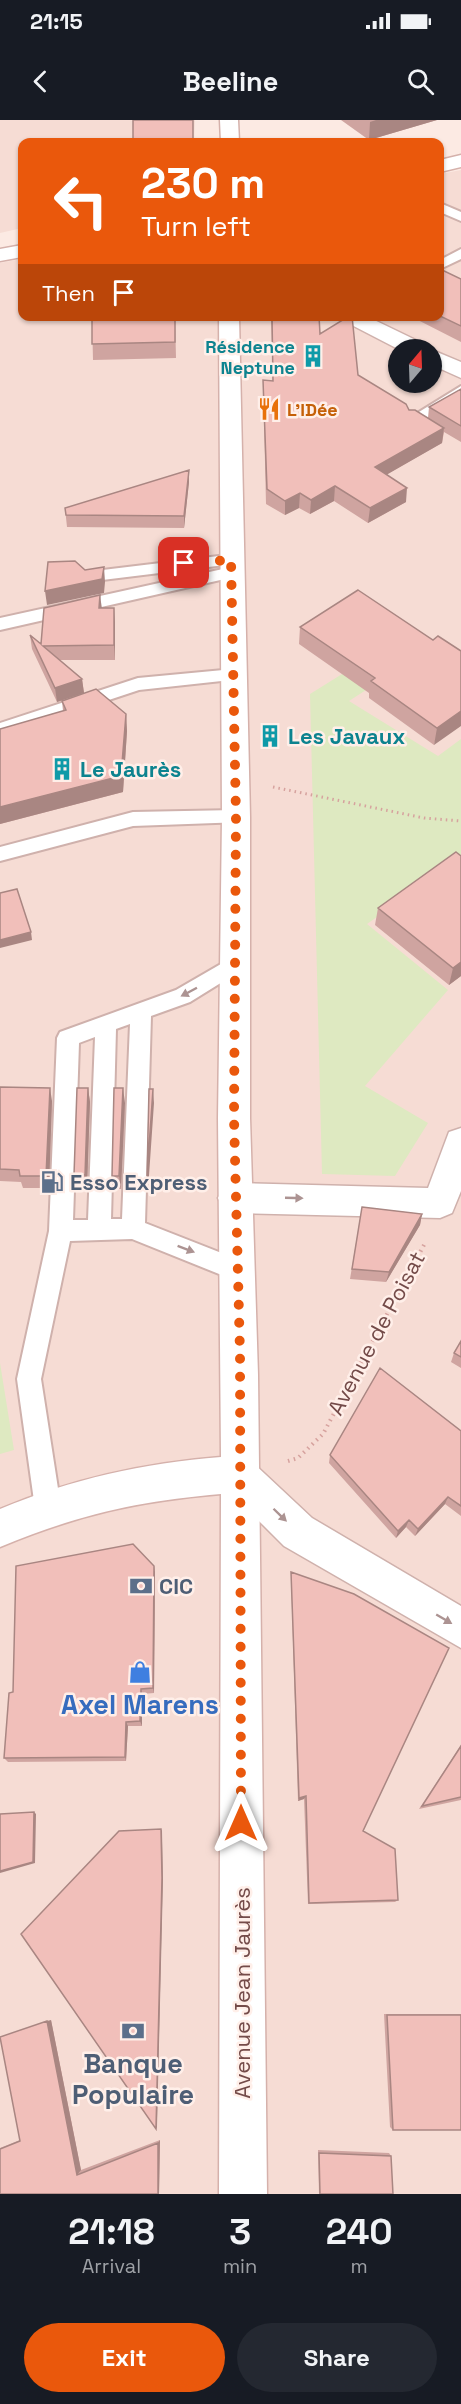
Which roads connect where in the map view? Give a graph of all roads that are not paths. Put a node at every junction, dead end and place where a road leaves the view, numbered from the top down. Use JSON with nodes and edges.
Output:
{"nodes":[{"id":1,"x":229,"y":120,"type":"edge"},
{"id":2,"x":230,"y":138,"type":"edge"},
{"id":3,"x":461,"y":161,"type":"edge"},
{"id":4,"x":444,"y":165,"type":"edge"},
{"id":5,"x":444,"y":209,"type":"edge"},
{"id":6,"x":461,"y":217,"type":"edge"},
{"id":7,"x":18,"y":252,"type":"edge"},
{"id":8,"x":461,"y":253,"type":"edge"},
{"id":9,"x":0,"y":255,"type":"edge"},
{"id":10,"x":444,"y":264,"type":"edge"},
{"id":11,"x":229,"y":321,"type":"edge"},
{"id":12,"x":358,"y":321,"type":"edge"},
{"id":13,"x":395,"y":339,"type":"edge"},
{"id":14,"x":442,"y":361,"type":"edge"},
{"id":15,"x":461,"y":371,"type":"edge"},
{"id":16,"x":461,"y":390,"type":"edge"},
{"id":17,"x":414,"y":420,"type":"edge"},
{"id":18,"x":232,"y":566,"type":"junction"},
{"id":19,"x":86,"y":577,"type":"edge"},
{"id":20,"x":0,"y":624,"type":"edge"},
{"id":21,"x":234,"y":675,"type":"junction"},
{"id":22,"x":0,"y":730,"type":"edge"},
{"id":23,"x":236,"y":817,"type":"junction"},
{"id":24,"x":0,"y":854,"type":"edge"},
{"id":25,"x":233,"y":965,"type":"junction"},
{"id":26,"x":141,"y":1011,"type":"junction"},
{"id":27,"x":106,"y":1024,"type":"junction"},
{"id":28,"x":461,"y":1142,"type":"edge"},
{"id":29,"x":235,"y":1198,"type":"junction"},
{"id":30,"x":133,"y":1229,"type":"junction"},
{"id":31,"x":99,"y":1230,"type":"junction"},
{"id":32,"x":61,"y":1231,"type":"junction"},
{"id":33,"x":239,"y":1271,"type":"junction"},
{"id":34,"x":238,"y":1474,"type":"junction"},
{"id":35,"x":48,"y":1508,"type":"junction"},
{"id":36,"x":0,"y":1528,"type":"edge"},
{"id":37,"x":461,"y":1628,"type":"edge"},
{"id":38,"x":243,"y":2194,"type":"edge"}],
"edges":[{"from":1,"to":2,"type":"main road"},
{"from":3,"to":4,"type":"main road"},
{"from":5,"to":6,"type":"lane"},
{"from":7,"to":9,"type":"main road"},
{"from":8,"to":10,"type":"lane"},
{"from":11,"to":18,"type":"main road","name":"Avenue Jean Jaurès"},
{"from":12,"to":13,"type":"main road"},
{"from":14,"to":15,"type":"main road"},
{"from":16,"to":17,"type":"lane"},
{"from":18,"to":19,"type":"lane"},
{"from":18,"to":20,"type":"lane"},
{"from":18,"to":21,"type":"main road","name":"Avenue Jean Jaurès"},
{"from":21,"to":22,"type":"lane"},
{"from":21,"to":23,"type":"main road","name":"Avenue Jean Jaurès"},
{"from":23,"to":24,"type":"lane"},
{"from":23,"to":25,"type":"main road","name":"Avenue Jean Jaurès"},
{"from":25,"to":26,"type":"lane","one_way":true},
{"from":25,"to":29,"type":"main road","name":"Avenue Jean Jaurès"},
{"from":26,"to":27,"type":"lane"},
{"from":26,"to":30,"type":"lane"},
{"from":27,"to":31,"type":"lane"},
{"from":27,"to":32,"type":"lane"},
{"from":29,"to":28,"type":"main road","one_way":true},
{"from":29,"to":33,"type":"main road","name":"Avenue Jean Jaurès"},
{"from":30,"to":31,"type":"lane"},
{"from":30,"to":33,"type":"lane","one_way":true},
{"from":31,"to":32,"type":"lane"},
{"from":32,"to":35,"type":"lane"},
{"from":33,"to":34,"type":"main road","name":"Avenue Jean Jaurès"},
{"from":34,"to":35,"type":"main road"},
{"from":34,"to":37,"type":"main road","one_way":true},
{"from":34,"to":38,"type":"main road","name":"Avenue Jean Jaurès"},
{"from":35,"to":36,"type":"main road"}]}
